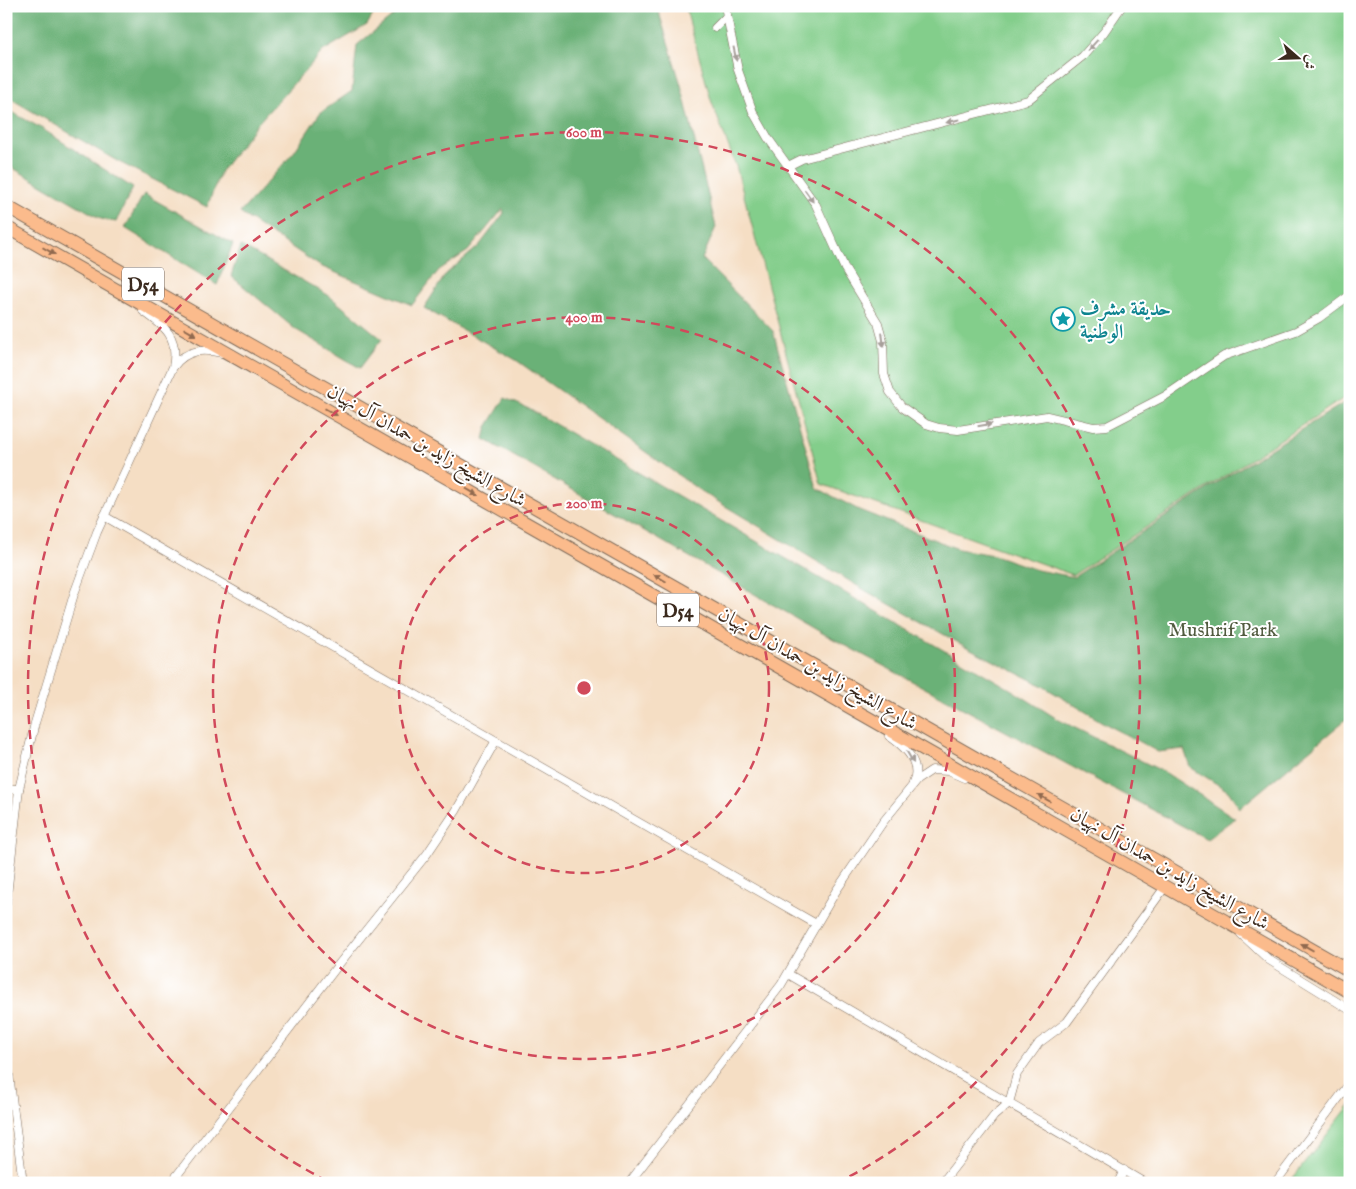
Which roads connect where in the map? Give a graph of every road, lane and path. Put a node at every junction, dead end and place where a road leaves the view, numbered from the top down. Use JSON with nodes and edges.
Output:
{"nodes":[{"id":1,"x":725,"y":6,"type":"edge"},
{"id":2,"x":1122,"y":6,"type":"edge"},
{"id":3,"x":727,"y":16,"type":"junction"},
{"id":4,"x":716,"y":28,"type":"dead end"},
{"id":5,"x":788,"y":166,"type":"junction"},
{"id":6,"x":6,"y":206,"type":"edge"},
{"id":7,"x":6,"y":227,"type":"edge"},
{"id":8,"x":117,"y":290,"type":"junction"},
{"id":9,"x":1350,"y":295,"type":"edge"},
{"id":10,"x":231,"y":355,"type":"junction"},
{"id":11,"x":173,"y":367,"type":"junction"},
{"id":12,"x":104,"y":516,"type":"junction"},
{"id":13,"x":860,"y":714,"type":"junction"},
{"id":14,"x":495,"y":742,"type":"junction"},
{"id":15,"x":984,"y":784,"type":"junction"},
{"id":16,"x":910,"y":787,"type":"junction"},
{"id":17,"x":6,"y":789,"type":"edge"},
{"id":18,"x":19,"y":789,"type":"junction"},
{"id":19,"x":1165,"y":888,"type":"junction"},
{"id":20,"x":6,"y":904,"type":"edge"},
{"id":21,"x":816,"y":924,"type":"junction"},
{"id":22,"x":1237,"y":928,"type":"junction"},
{"id":23,"x":1350,"y":971,"type":"edge"},
{"id":24,"x":788,"y":974,"type":"junction"},
{"id":25,"x":1350,"y":992,"type":"edge"},
{"id":26,"x":1350,"y":1010,"type":"edge"},
{"id":27,"x":6,"y":1052,"type":"edge"},
{"id":28,"x":1350,"y":1083,"type":"edge"},
{"id":29,"x":1009,"y":1103,"type":"junction"},
{"id":30,"x":1124,"y":1170,"type":"junction"},
{"id":31,"x":23,"y":1183,"type":"edge"},
{"id":32,"x":171,"y":1183,"type":"edge"},
{"id":33,"x":629,"y":1183,"type":"edge"},
{"id":34,"x":942,"y":1183,"type":"edge"},
{"id":35,"x":1118,"y":1183,"type":"edge"},
{"id":36,"x":1145,"y":1183,"type":"edge"},
{"id":37,"x":1275,"y":1183,"type":"edge"}],
"edges":[{"from":1,"to":3,"type":"street"},
{"from":2,"to":5,"type":"street","one_way":true},
{"from":3,"to":4,"type":"street"},
{"from":3,"to":5,"type":"street","one_way":true},
{"from":5,"to":9,"type":"street","one_way":true},
{"from":23,"to":6,"type":"highway","name":"شارع الشيخ زايد بن حمدان آل نهيان","number":"D54","one_way":true},
{"from":7,"to":8,"type":"highway","name":"شارع الشيخ زايد بن حمدان آل نهيان","number":"D54","one_way":true},
{"from":8,"to":10,"type":"highway","name":"شارع الشيخ زايد بن حمدان آل نهيان","number":"D54","one_way":true},
{"from":8,"to":11,"type":"street"},
{"from":10,"to":11,"type":"street"},
{"from":10,"to":13,"type":"highway","name":"شارع الشيخ زايد بن حمدان آل نهيان","number":"D54","one_way":true},
{"from":11,"to":12,"type":"street"},
{"from":12,"to":14,"type":"street"},
{"from":12,"to":18,"type":"street"},
{"from":13,"to":15,"type":"highway","name":"شارع الشيخ زايد بن حمدان آل نهيان","number":"D54"},
{"from":13,"to":16,"type":"street","one_way":true},
{"from":14,"to":21,"type":"street"},
{"from":14,"to":32,"type":"street"},
{"from":15,"to":16,"type":"street"},
{"from":15,"to":19,"type":"highway","name":"شارع الشيخ زايد بن حمدان آل نهيان","number":"D54"},
{"from":16,"to":21,"type":"street"},
{"from":17,"to":18,"type":"street"},
{"from":18,"to":20,"type":"street"},
{"from":19,"to":22,"type":"highway","name":"شارع الشيخ زايد بن حمدان آل نهيان","number":"D54"},
{"from":19,"to":29,"type":"street"},
{"from":21,"to":24,"type":"street"},
{"from":22,"to":25,"type":"highway","name":"شارع الشيخ زايد بن حمدان آل نهيان","number":"D54"},
{"from":22,"to":26,"type":"street"},
{"from":24,"to":29,"type":"street"},
{"from":24,"to":33,"type":"street"},
{"from":27,"to":31,"type":"street"},
{"from":28,"to":37,"type":"street"},
{"from":29,"to":30,"type":"street"},
{"from":29,"to":34,"type":"street"},
{"from":30,"to":35,"type":"street"},
{"from":30,"to":36,"type":"street"}]}
